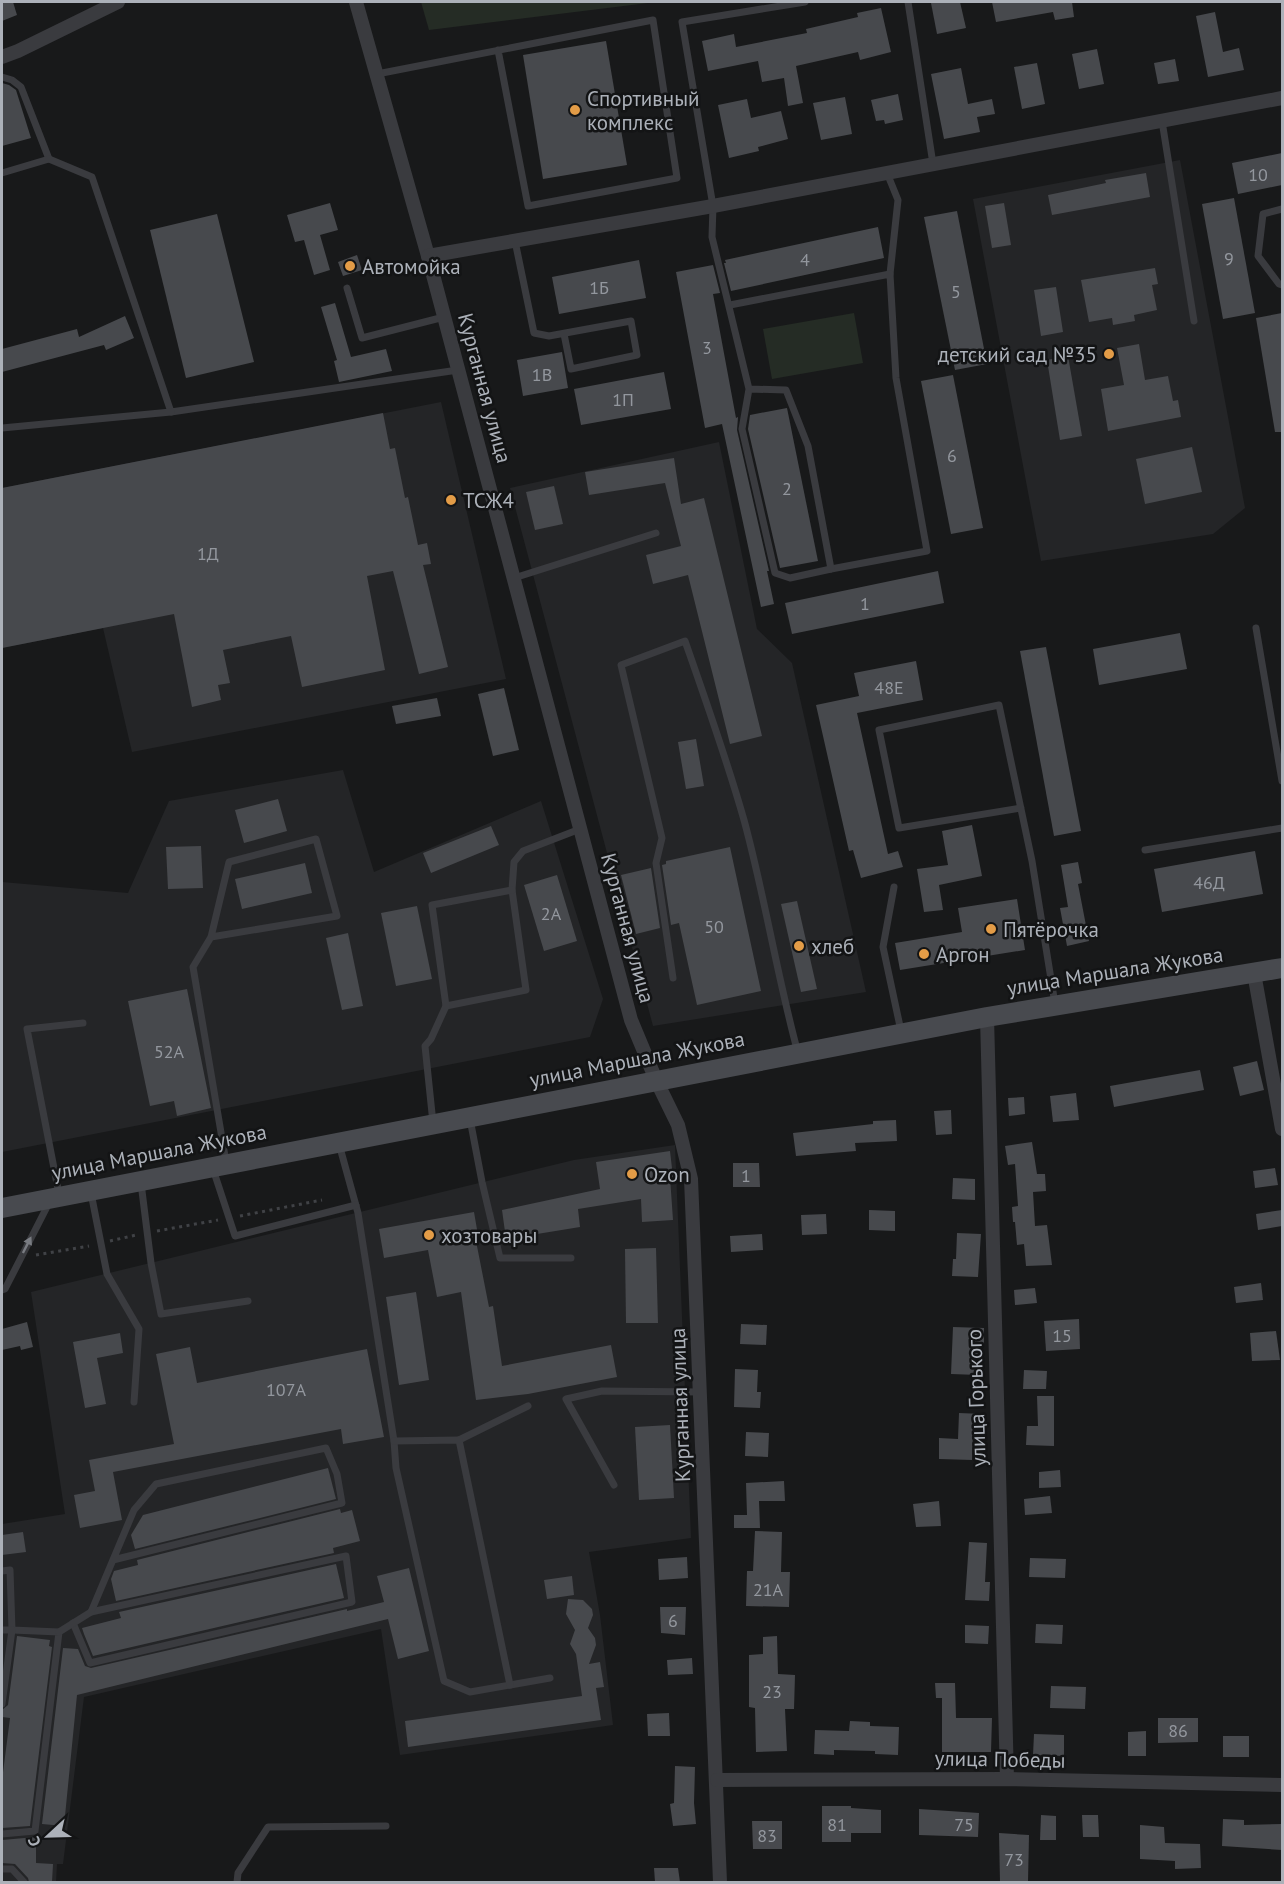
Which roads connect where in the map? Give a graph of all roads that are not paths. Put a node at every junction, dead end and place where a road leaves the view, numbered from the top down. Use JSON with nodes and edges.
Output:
{"nodes":[{"id":1,"x":118,"y":2,"type":"edge"},
{"id":2,"x":356,"y":2,"type":"edge"},
{"id":3,"x":805,"y":2,"type":"edge"},
{"id":4,"x":908,"y":2,"type":"edge"},
{"id":5,"x":498,"y":50,"type":"junction"},
{"id":6,"x":2,"y":57,"type":"edge"},
{"id":7,"x":377,"y":74,"type":"junction"},
{"id":8,"x":2,"y":77,"type":"edge"},
{"id":9,"x":1282,"y":98,"type":"edge"},
{"id":10,"x":1162,"y":121,"type":"junction"},
{"id":11,"x":49,"y":159,"type":"junction"},
{"id":12,"x":933,"y":164,"type":"junction"},
{"id":13,"x":2,"y":173,"type":"edge"},
{"id":14,"x":887,"y":173,"type":"junction"},
{"id":15,"x":713,"y":206,"type":"junction"},
{"id":16,"x":1282,"y":209,"type":"edge"},
{"id":17,"x":515,"y":241,"type":"junction"},
{"id":18,"x":428,"y":256,"type":"junction"},
{"id":19,"x":890,"y":274,"type":"junction"},
{"id":20,"x":1282,"y":285,"type":"edge"},
{"id":21,"x":347,"y":288,"type":"dead end"},
{"id":22,"x":730,"y":305,"type":"junction"},
{"id":23,"x":444,"y":317,"type":"junction"},
{"id":24,"x":1194,"y":321,"type":"dead end"},
{"id":25,"x":564,"y":334,"type":"junction"},
{"id":26,"x":458,"y":370,"type":"junction"},
{"id":27,"x":749,"y":389,"type":"junction"},
{"id":28,"x":171,"y":412,"type":"junction"},
{"id":29,"x":2,"y":428,"type":"edge"},
{"id":30,"x":656,"y":533,"type":"dead end"},
{"id":31,"x":831,"y":569,"type":"junction"},
{"id":32,"x":514,"y":578,"type":"junction"},
{"id":33,"x":1257,"y":628,"type":"dead end"},
{"id":34,"x":1282,"y":781,"type":"edge"},
{"id":35,"x":1021,"y":808,"type":"junction"},
{"id":36,"x":1282,"y":828,"type":"edge"},
{"id":37,"x":580,"y":829,"type":"junction"},
{"id":38,"x":1145,"y":850,"type":"dead end"},
{"id":39,"x":894,"y":887,"type":"dead end"},
{"id":40,"x":512,"y":890,"type":"junction"},
{"id":41,"x":211,"y":937,"type":"junction"},
{"id":42,"x":1282,"y":968,"type":"edge"},
{"id":43,"x":1254,"y":973,"type":"junction"},
{"id":44,"x":673,"y":978,"type":"dead end"},
{"id":45,"x":446,"y":1006,"type":"junction"},
{"id":46,"x":1055,"y":1006,"type":"junction"},
{"id":47,"x":987,"y":1017,"type":"junction"},
{"id":48,"x":83,"y":1023,"type":"dead end"},
{"id":49,"x":902,"y":1033,"type":"junction"},
{"id":50,"x":798,"y":1053,"type":"junction"},
{"id":51,"x":656,"y":1080,"type":"junction"},
{"id":52,"x":470,"y":1116,"type":"junction"},
{"id":53,"x":433,"y":1124,"type":"junction"},
{"id":54,"x":1282,"y":1129,"type":"edge"},
{"id":55,"x":338,"y":1142,"type":"junction"},
{"id":56,"x":220,"y":1165,"type":"junction"},
{"id":57,"x":141,"y":1181,"type":"junction"},
{"id":58,"x":90,"y":1190,"type":"junction"},
{"id":59,"x":56,"y":1197,"type":"junction"},
{"id":60,"x":356,"y":1205,"type":"junction"},
{"id":61,"x":2,"y":1208,"type":"edge"},
{"id":62,"x":572,"y":1258,"type":"dead end"},
{"id":63,"x":2,"y":1290,"type":"edge"},
{"id":64,"x":248,"y":1301,"type":"dead end"},
{"id":65,"x":700,"y":1392,"type":"junction"},
{"id":66,"x":134,"y":1402,"type":"dead end"},
{"id":67,"x":528,"y":1406,"type":"dead end"},
{"id":68,"x":459,"y":1440,"type":"junction"},
{"id":69,"x":394,"y":1442,"type":"junction"},
{"id":70,"x":614,"y":1485,"type":"dead end"},
{"id":71,"x":113,"y":1560,"type":"junction"},
{"id":72,"x":2,"y":1571,"type":"edge"},
{"id":73,"x":91,"y":1612,"type":"junction"},
{"id":74,"x":73,"y":1623,"type":"junction"},
{"id":75,"x":2,"y":1630,"type":"edge"},
{"id":76,"x":12,"y":1630,"type":"junction"},
{"id":77,"x":59,"y":1632,"type":"junction"},
{"id":78,"x":550,"y":1678,"type":"dead end"},
{"id":79,"x":510,"y":1685,"type":"junction"},
{"id":80,"x":2,"y":1704,"type":"edge"},
{"id":81,"x":1007,"y":1779,"type":"junction"},
{"id":82,"x":717,"y":1780,"type":"junction"},
{"id":83,"x":1282,"y":1785,"type":"edge"},
{"id":84,"x":386,"y":1826,"type":"dead end"},
{"id":85,"x":2,"y":1834,"type":"edge"},
{"id":86,"x":2,"y":1869,"type":"edge"},
{"id":87,"x":24,"y":1882,"type":"edge"},
{"id":88,"x":237,"y":1882,"type":"edge"},
{"id":89,"x":720,"y":1882,"type":"edge"}],
"edges":[{"from":1,"to":6,"type":"street"},
{"from":2,"to":7,"type":"street","name":"Курганная улица"},
{"from":3,"to":15,"type":"lane"},
{"from":4,"to":12,"type":"lane"},
{"from":5,"to":5,"type":"lane"},
{"from":5,"to":7,"type":"lane"},
{"from":7,"to":18,"type":"street","name":"Курганная улица"},
{"from":8,"to":11,"type":"lane"},
{"from":9,"to":10,"type":"street"},
{"from":10,"to":12,"type":"street"},
{"from":10,"to":24,"type":"lane"},
{"from":11,"to":13,"type":"lane"},
{"from":11,"to":28,"type":"lane"},
{"from":12,"to":14,"type":"street"},
{"from":14,"to":15,"type":"street"},
{"from":14,"to":19,"type":"lane"},
{"from":15,"to":17,"type":"street"},
{"from":15,"to":22,"type":"lane"},
{"from":16,"to":20,"type":"lane"},
{"from":17,"to":18,"type":"street"},
{"from":17,"to":25,"type":"lane"},
{"from":18,"to":23,"type":"street","name":"Курганная улица"},
{"from":19,"to":22,"type":"lane"},
{"from":19,"to":31,"type":"lane"},
{"from":21,"to":23,"type":"lane"},
{"from":22,"to":27,"type":"lane"},
{"from":23,"to":26,"type":"street","name":"Курганная улица"},
{"from":25,"to":25,"type":"lane"},
{"from":26,"to":28,"type":"lane"},
{"from":26,"to":32,"type":"street","name":"Курганная улица"},
{"from":27,"to":31,"type":"lane"},
{"from":27,"to":31,"type":"lane"},
{"from":28,"to":29,"type":"lane"},
{"from":30,"to":32,"type":"lane"},
{"from":32,"to":37,"type":"street","name":"Курганная улица"},
{"from":33,"to":34,"type":"lane"},
{"from":35,"to":35,"type":"lane"},
{"from":35,"to":46,"type":"lane"},
{"from":36,"to":38,"type":"lane"},
{"from":37,"to":40,"type":"lane"},
{"from":37,"to":51,"type":"street","name":"Курганная улица"},
{"from":39,"to":49,"type":"lane"},
{"from":40,"to":45,"type":"lane"},
{"from":40,"to":45,"type":"lane"},
{"from":41,"to":41,"type":"lane"},
{"from":41,"to":56,"type":"lane"},
{"from":42,"to":43,"type":"main road","name":"улица Маршала Жукова"},
{"from":43,"to":46,"type":"main road","name":"улица Маршала Жукова"},
{"from":43,"to":54,"type":"street"},
{"from":44,"to":50,"type":"lane"},
{"from":45,"to":53,"type":"lane"},
{"from":46,"to":47,"type":"main road","name":"улица Маршала Жукова"},
{"from":47,"to":49,"type":"main road","name":"улица Маршала Жукова"},
{"from":47,"to":81,"type":"street","name":"улица Горького"},
{"from":48,"to":59,"type":"lane"},
{"from":49,"to":50,"type":"main road","name":"улица Маршала Жукова"},
{"from":50,"to":51,"type":"main road","name":"улица Маршала Жукова"},
{"from":51,"to":52,"type":"main road","name":"улица Маршала Жукова"},
{"from":51,"to":65,"type":"street","name":"Курганная улица"},
{"from":52,"to":53,"type":"main road","name":"улица Маршала Жукова"},
{"from":52,"to":62,"type":"lane"},
{"from":53,"to":55,"type":"main road","name":"улица Маршала Жукова"},
{"from":55,"to":56,"type":"main road","name":"улица Маршала Жукова"},
{"from":55,"to":60,"type":"lane"},
{"from":56,"to":57,"type":"main road","name":"улица Маршала Жукова"},
{"from":56,"to":60,"type":"lane"},
{"from":57,"to":58,"type":"main road","name":"улица Маршала Жукова"},
{"from":57,"to":64,"type":"lane"},
{"from":58,"to":59,"type":"main road","name":"улица Маршала Жукова"},
{"from":58,"to":66,"type":"lane"},
{"from":59,"to":61,"type":"main road","name":"улица Маршала Жукова"},
{"from":63,"to":59,"type":"lane","one_way":true},
{"from":60,"to":69,"type":"lane"},
{"from":65,"to":70,"type":"lane"},
{"from":65,"to":82,"type":"street","name":"Курганная улица"},
{"from":67,"to":68,"type":"lane"},
{"from":68,"to":69,"type":"lane"},
{"from":68,"to":79,"type":"lane"},
{"from":69,"to":79,"type":"lane"},
{"from":71,"to":71,"type":"lane"},
{"from":71,"to":73,"type":"lane"},
{"from":72,"to":76,"type":"lane"},
{"from":73,"to":74,"type":"lane"},
{"from":73,"to":74,"type":"lane"},
{"from":74,"to":77,"type":"lane"},
{"from":75,"to":76,"type":"lane"},
{"from":76,"to":77,"type":"lane"},
{"from":76,"to":80,"type":"lane"},
{"from":77,"to":85,"type":"lane"},
{"from":78,"to":79,"type":"lane"},
{"from":81,"to":82,"type":"street","name":"улица Победы"},
{"from":81,"to":83,"type":"street","name":"улица Победы"},
{"from":82,"to":89,"type":"street","name":"Курганная улица"},
{"from":84,"to":88,"type":"lane"},
{"from":86,"to":87,"type":"lane"}]}
